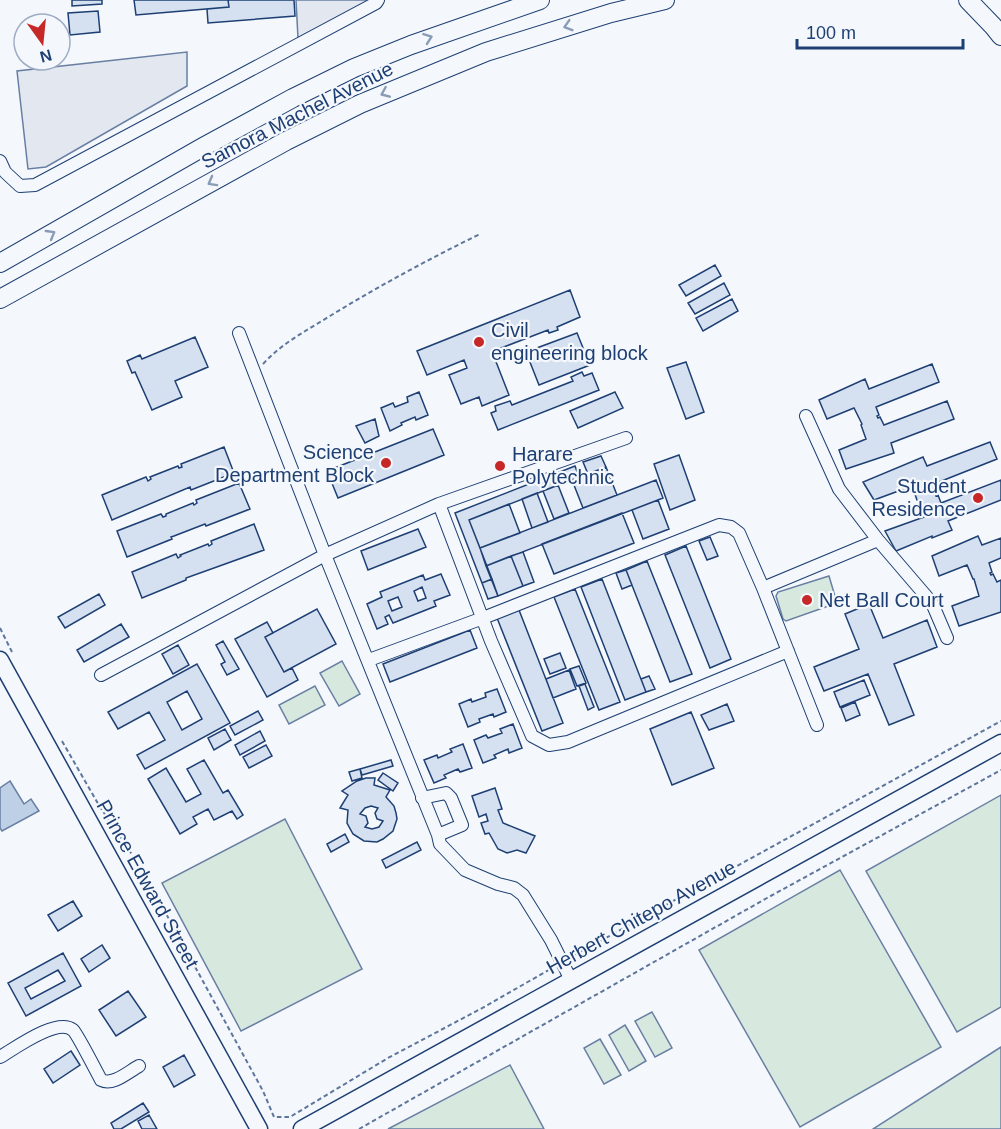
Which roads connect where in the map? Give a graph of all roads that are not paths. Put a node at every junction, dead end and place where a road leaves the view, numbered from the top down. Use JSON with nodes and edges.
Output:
{"nodes":[{"id":1,"x":378,"y":0,"type":"edge"},
{"id":2,"x":540,"y":0,"type":"edge"},
{"id":3,"x":665,"y":0,"type":"edge"},
{"id":4,"x":968,"y":0,"type":"edge"},
{"id":5,"x":609,"y":6,"type":"edge"},
{"id":6,"x":1001,"y":36,"type":"edge"},
{"id":7,"x":0,"y":161,"type":"edge"},
{"id":8,"x":0,"y":263,"type":"edge"},
{"id":9,"x":0,"y":299,"type":"edge"},
{"id":10,"x":239,"y":333,"type":"dead end"},
{"id":11,"x":806,"y":416,"type":"dead end"},
{"id":12,"x":626,"y":438,"type":"dead end"},
{"id":13,"x":439,"y":504,"type":"junction"},
{"id":14,"x":878,"y":540,"type":"junction"},
{"id":15,"x":325,"y":555,"type":"junction"},
{"id":16,"x":763,"y":588,"type":"junction"},
{"id":17,"x":483,"y":618,"type":"junction"},
{"id":18,"x":947,"y":638,"type":"dead end"},
{"id":19,"x":788,"y":651,"type":"junction"},
{"id":20,"x":7,"y":659,"type":"edge"},
{"id":21,"x":369,"y":660,"type":"junction"},
{"id":22,"x":102,"y":675,"type":"dead end"},
{"id":23,"x":817,"y":725,"type":"dead end"},
{"id":24,"x":1001,"y":743,"type":"edge"},
{"id":25,"x":422,"y":798,"type":"junction"},
{"id":26,"x":438,"y":835,"type":"junction"},
{"id":27,"x":571,"y":980,"type":"junction"},
{"id":28,"x":0,"y":1057,"type":"edge"},
{"id":29,"x":139,"y":1066,"type":"dead end"},
{"id":30,"x":259,"y":1129,"type":"edge"},
{"id":31,"x":302,"y":1129,"type":"edge"}],
"edges":[{"from":1,"to":7,"type":"lane"},
{"from":8,"to":2,"type":"highway","name":"Samora Machel Avenue","one_way":true},
{"from":3,"to":5,"type":"highway","name":"Samora Machel Avenue"},
{"from":4,"to":6,"type":"highway"},
{"from":5,"to":9,"type":"highway","name":"Samora Machel Avenue","one_way":true},
{"from":10,"to":15,"type":"lane"},
{"from":11,"to":14,"type":"lane"},
{"from":12,"to":13,"type":"lane"},
{"from":13,"to":15,"type":"lane"},
{"from":13,"to":17,"type":"lane"},
{"from":14,"to":16,"type":"lane"},
{"from":14,"to":18,"type":"lane"},
{"from":15,"to":21,"type":"lane"},
{"from":15,"to":22,"type":"lane"},
{"from":16,"to":17,"type":"lane"},
{"from":16,"to":19,"type":"lane"},
{"from":17,"to":19,"type":"lane"},
{"from":17,"to":21,"type":"lane"},
{"from":19,"to":23,"type":"lane"},
{"from":20,"to":30,"type":"main road","name":"Prince Edward Street"},
{"from":21,"to":25,"type":"lane"},
{"from":24,"to":27,"type":"main road","name":"Herbert Chitepo Avenue"},
{"from":25,"to":26,"type":"lane"},
{"from":25,"to":26,"type":"lane"},
{"from":26,"to":27,"type":"lane"},
{"from":27,"to":31,"type":"main road","name":"Herbert Chitepo Avenue"},
{"from":28,"to":29,"type":"lane"}]}
